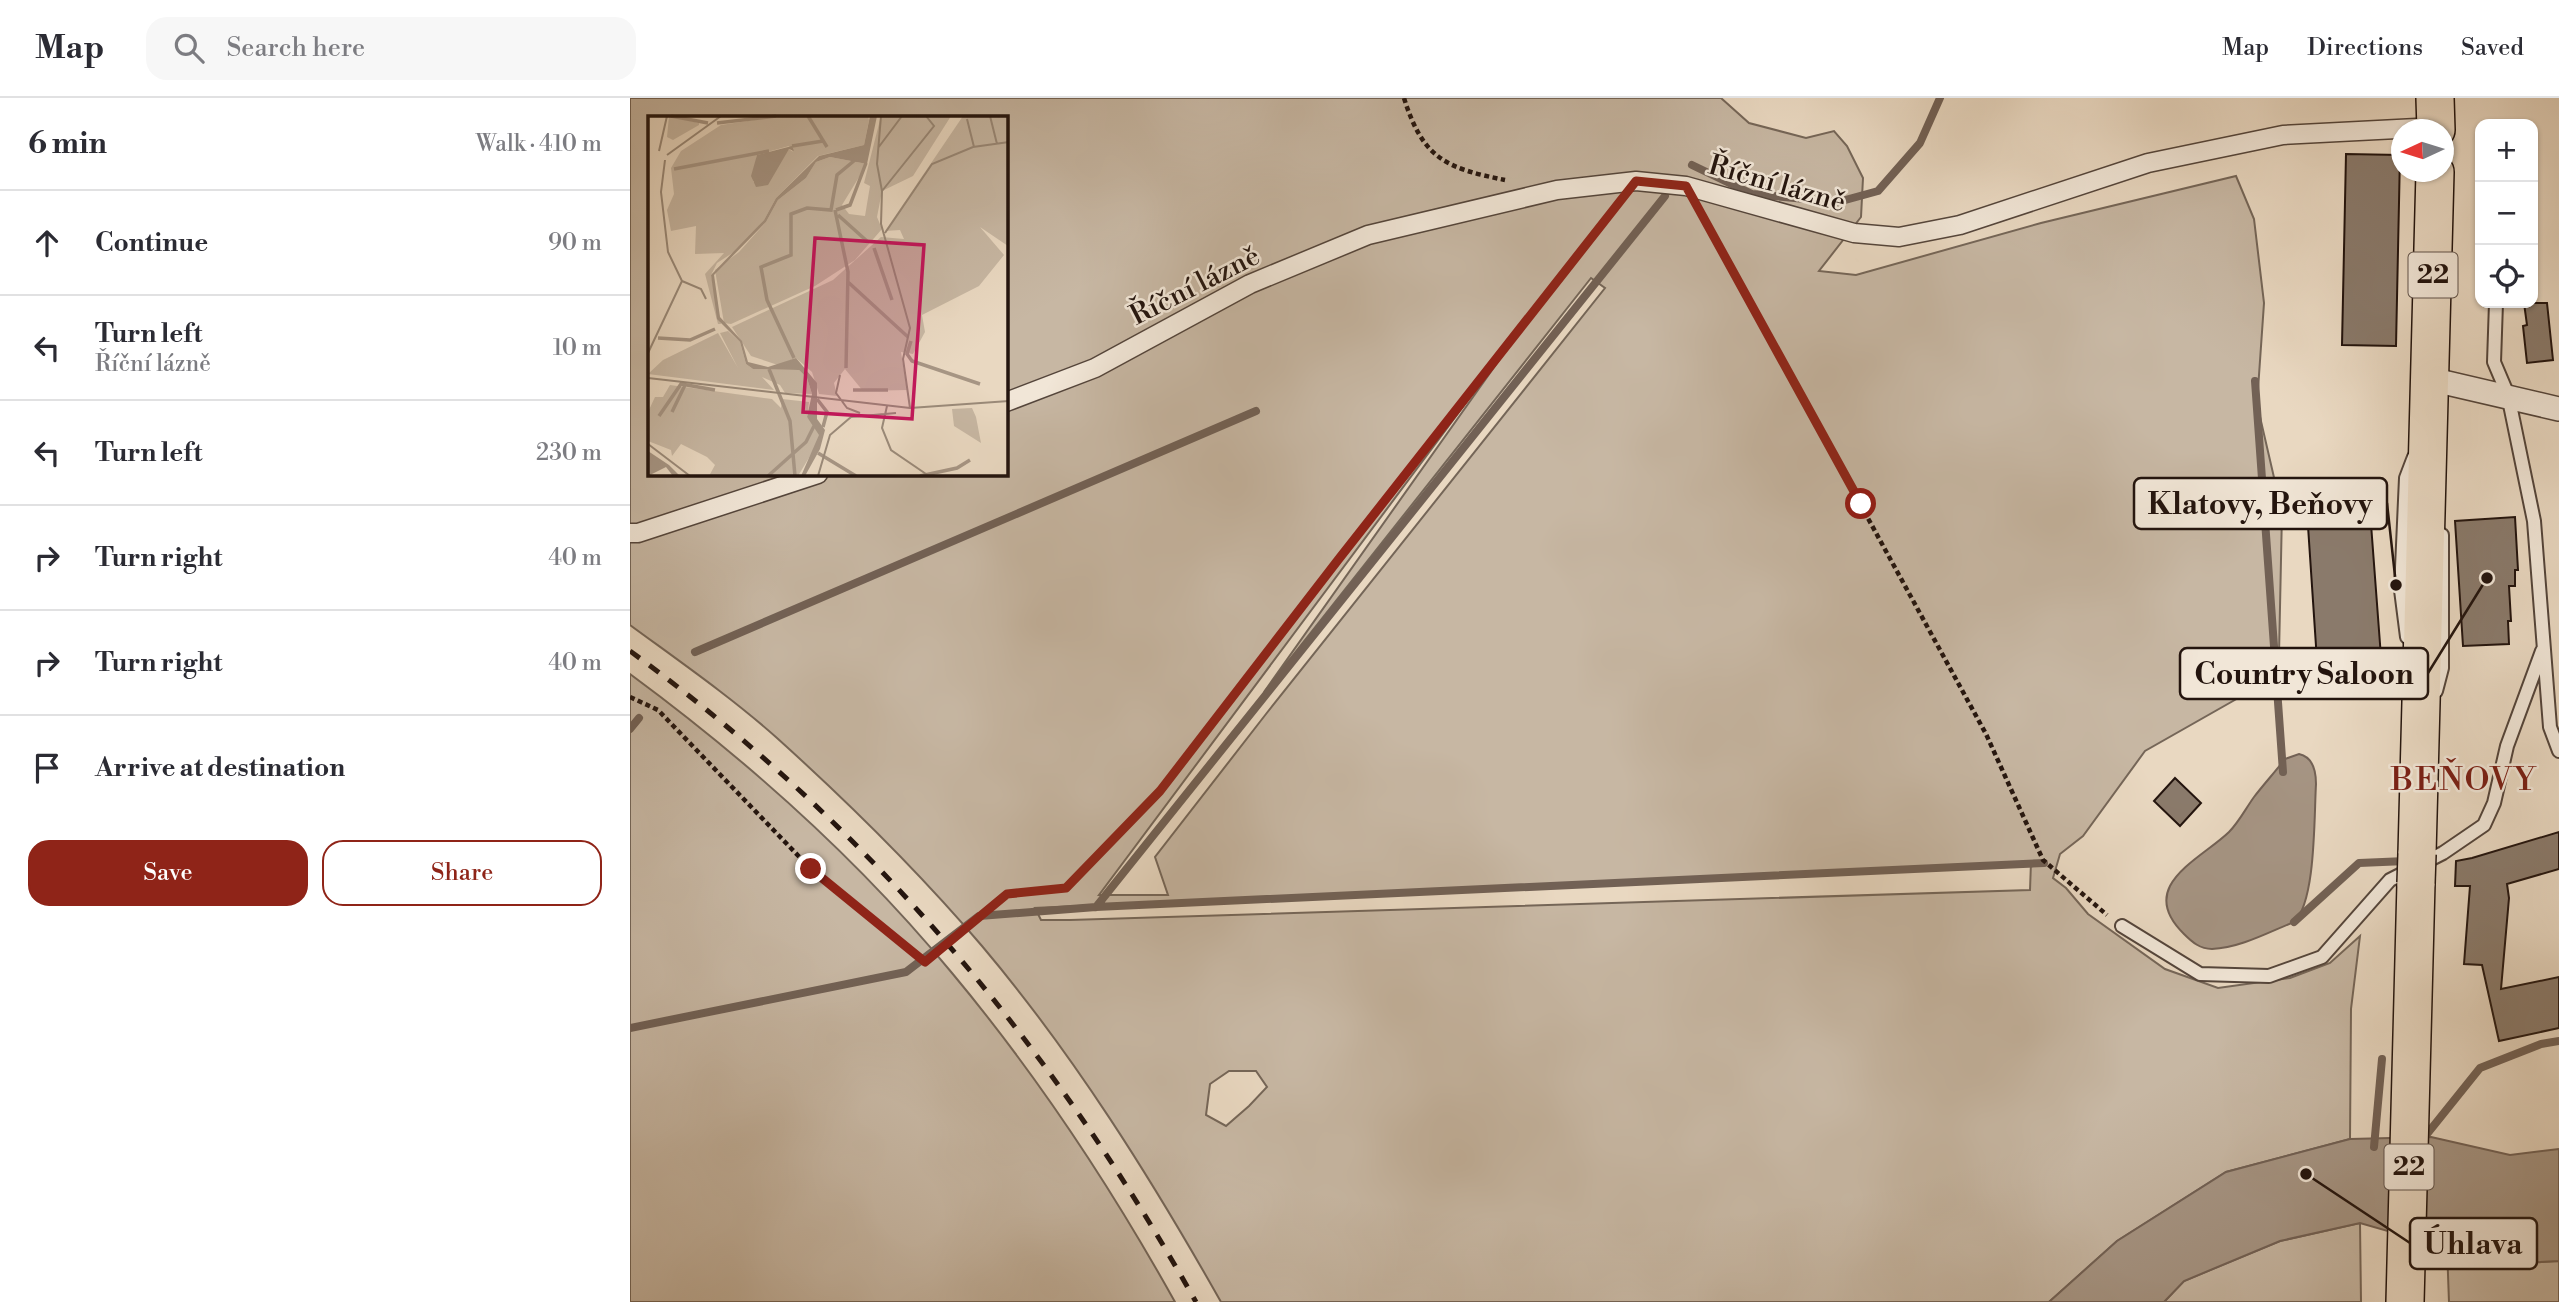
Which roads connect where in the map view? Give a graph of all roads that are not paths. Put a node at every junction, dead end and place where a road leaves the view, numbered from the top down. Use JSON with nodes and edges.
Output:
{"nodes":[{"id":1,"x":2436,"y":118,"type":"edge"},
{"id":2,"x":2435,"y":182,"type":"edge"},
{"id":3,"x":2496,"y":308,"type":"edge"},
{"id":4,"x":2508,"y":395,"type":"junction"},
{"id":5,"x":2430,"y":396,"type":"junction"},
{"id":6,"x":1008,"y":401,"type":"edge"},
{"id":7,"x":2559,"y":409,"type":"edge"},
{"id":8,"x":812,"y":476,"type":"edge"},
{"id":9,"x":630,"y":533,"type":"edge"},
{"id":10,"x":2542,"y":651,"type":"junction"},
{"id":11,"x":2420,"y":748,"type":"junction"},
{"id":12,"x":2559,"y":751,"type":"edge"},
{"id":13,"x":2122,"y":926,"type":"road end"},
{"id":14,"x":2406,"y":1294,"type":"edge"}],
"edges":[{"from":1,"to":6,"type":"street","name":"Říční lázně"},
{"from":2,"to":5,"type":"main road","number":"22"},
{"from":3,"to":4,"type":"lane"},
{"from":4,"to":5,"type":"street"},
{"from":4,"to":7,"type":"street"},
{"from":4,"to":10,"type":"lane"},
{"from":5,"to":11,"type":"main road","number":"22"},
{"from":5,"to":11,"type":"lane"},
{"from":8,"to":9,"type":"street"},
{"from":10,"to":12,"type":"lane"},
{"from":10,"to":13,"type":"lane"},
{"from":11,"to":14,"type":"main road","number":"22"}]}
